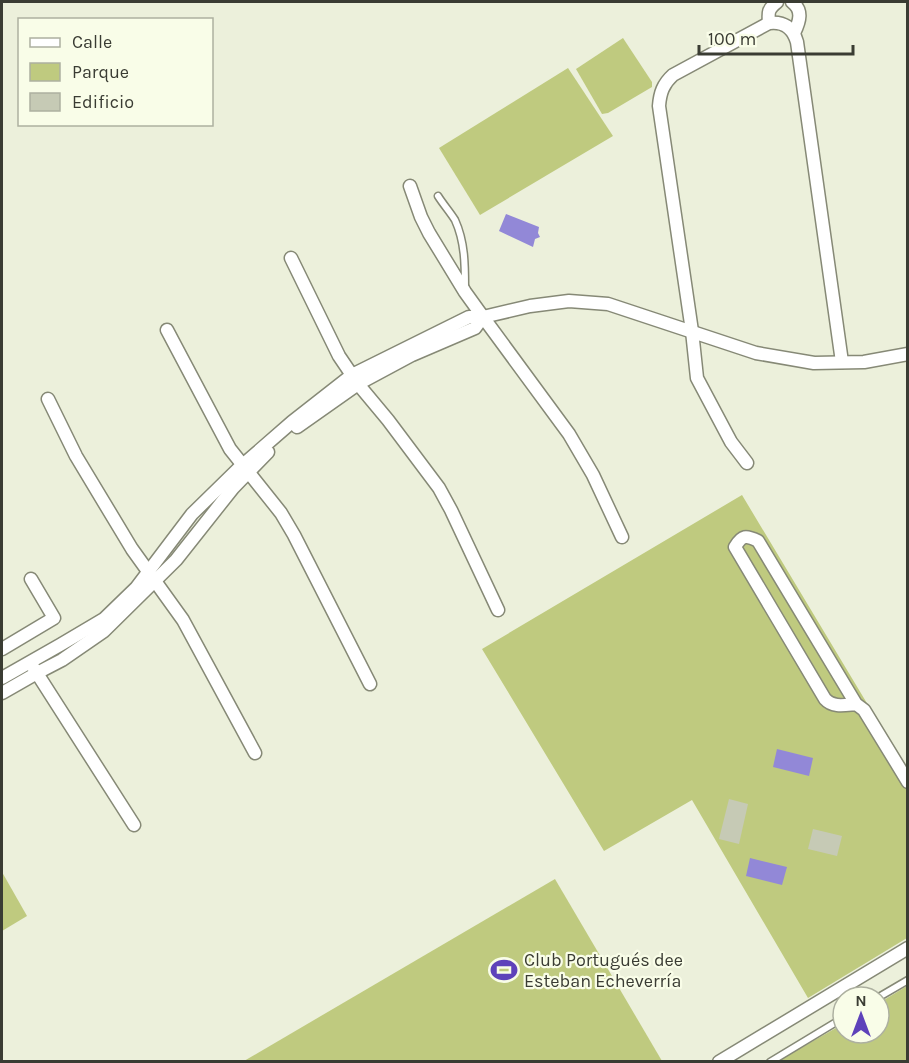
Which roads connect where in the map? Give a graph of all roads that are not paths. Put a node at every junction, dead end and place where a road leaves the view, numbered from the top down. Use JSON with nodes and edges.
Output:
{"nodes":[{"id":1,"x":777,"y":2,"type":"edge"},
{"id":2,"x":792,"y":2,"type":"edge"},
{"id":3,"x":770,"y":23,"type":"junction"},
{"id":4,"x":794,"y":33,"type":"junction"},
{"id":5,"x":410,"y":186,"type":"dead end"},
{"id":6,"x":438,"y":196,"type":"dead end"},
{"id":7,"x":291,"y":258,"type":"dead end"},
{"id":8,"x":465,"y":292,"type":"junction"},
{"id":9,"x":483,"y":317,"type":"junction"},
{"id":10,"x":167,"y":330,"type":"dead end"},
{"id":11,"x":692,"y":331,"type":"junction"},
{"id":12,"x":908,"y":354,"type":"edge"},
{"id":13,"x":842,"y":362,"type":"junction"},
{"id":14,"x":355,"y":380,"type":"junction"},
{"id":15,"x":48,"y":399,"type":"dead end"},
{"id":16,"x":747,"y":463,"type":"dead end"},
{"id":17,"x":246,"y":468,"type":"junction"},
{"id":18,"x":622,"y":537,"type":"dead end"},
{"id":19,"x":152,"y":576,"type":"junction"},
{"id":20,"x":31,"y":579,"type":"dead end"},
{"id":21,"x":498,"y":610,"type":"dead end"},
{"id":22,"x":2,"y":649,"type":"edge"},
{"id":23,"x":33,"y":667,"type":"junction"},
{"id":24,"x":2,"y":678,"type":"edge"},
{"id":25,"x":370,"y":684,"type":"dead end"},
{"id":26,"x":2,"y":693,"type":"edge"},
{"id":27,"x":856,"y":704,"type":"junction"},
{"id":28,"x":255,"y":753,"type":"dead end"},
{"id":29,"x":908,"y":782,"type":"edge"},
{"id":30,"x":134,"y":825,"type":"dead end"},
{"id":31,"x":908,"y":948,"type":"edge"},
{"id":32,"x":908,"y":980,"type":"edge"},
{"id":33,"x":891,"y":990,"type":"edge"},
{"id":34,"x":831,"y":1025,"type":"edge"},
{"id":35,"x":719,"y":1062,"type":"edge"},
{"id":36,"x":770,"y":1062,"type":"edge"}],
"edges":[{"from":1,"to":3,"type":"street"},
{"from":2,"to":4,"type":"street"},
{"from":3,"to":4,"type":"street"},
{"from":3,"to":11,"type":"street"},
{"from":4,"to":13,"type":"street"},
{"from":5,"to":8,"type":"street"},
{"from":6,"to":8,"type":"lane"},
{"from":7,"to":14,"type":"street"},
{"from":8,"to":9,"type":"street"},
{"from":9,"to":11,"type":"street"},
{"from":9,"to":14,"type":"street"},
{"from":9,"to":18,"type":"street"},
{"from":10,"to":17,"type":"street"},
{"from":11,"to":13,"type":"street"},
{"from":11,"to":16,"type":"street"},
{"from":12,"to":13,"type":"street"},
{"from":14,"to":17,"type":"street"},
{"from":14,"to":21,"type":"street"},
{"from":15,"to":19,"type":"street"},
{"from":17,"to":19,"type":"street"},
{"from":17,"to":25,"type":"street"},
{"from":19,"to":23,"type":"street"},
{"from":19,"to":28,"type":"street"},
{"from":20,"to":22,"type":"street"},
{"from":23,"to":24,"type":"street"},
{"from":23,"to":26,"type":"street"},
{"from":23,"to":30,"type":"street"},
{"from":27,"to":27,"type":"street"},
{"from":27,"to":29,"type":"street"},
{"from":31,"to":35,"type":"street"},
{"from":32,"to":33,"type":"lane"},
{"from":34,"to":36,"type":"lane"}]}
